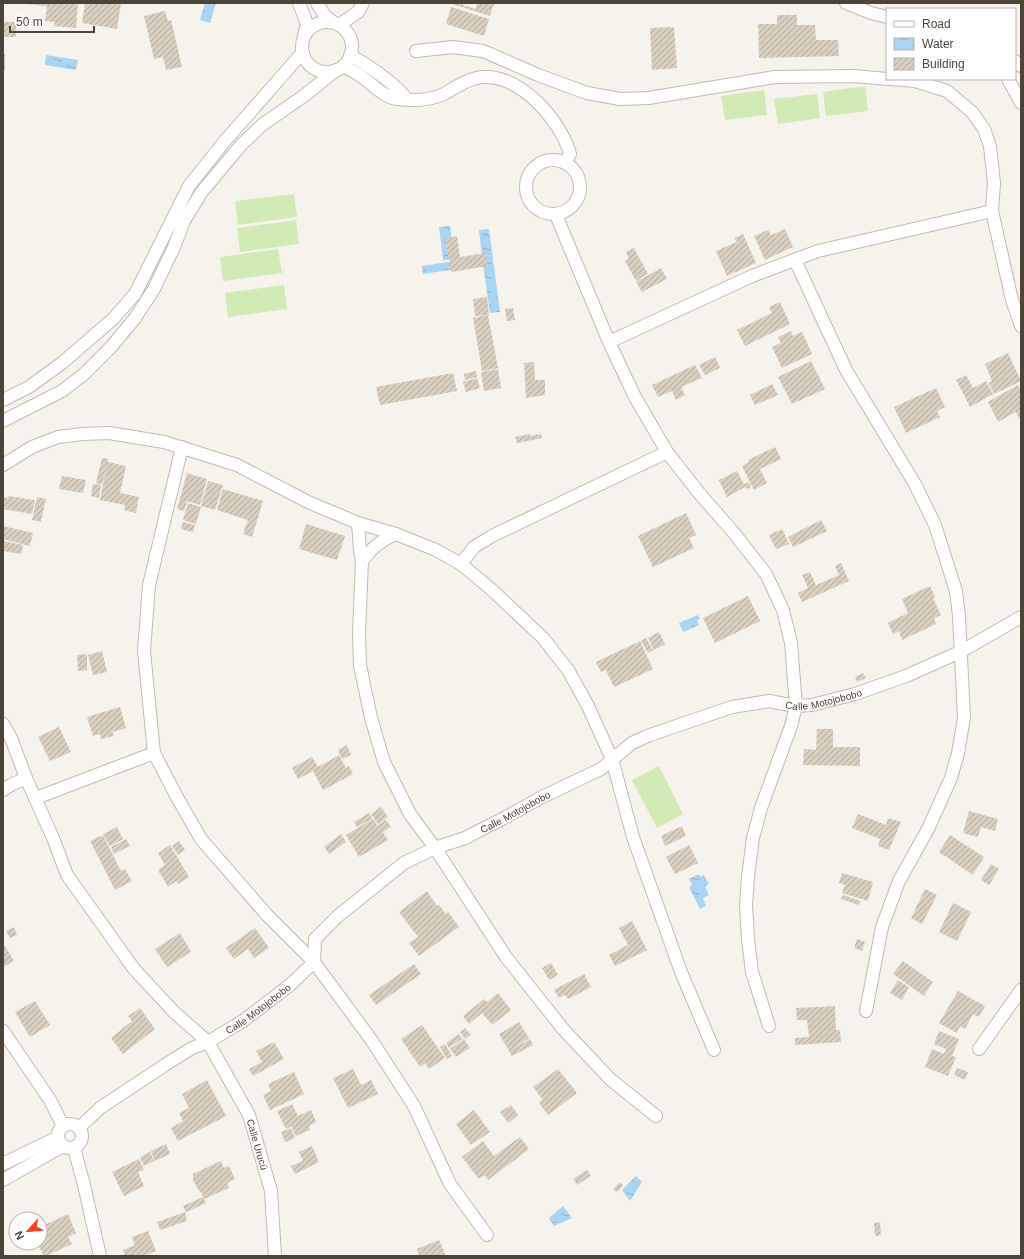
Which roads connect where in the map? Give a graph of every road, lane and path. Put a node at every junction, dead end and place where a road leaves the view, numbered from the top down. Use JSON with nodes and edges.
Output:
{"nodes":[{"id":1,"x":299,"y":3,"type":"edge"},
{"id":2,"x":317,"y":3,"type":"edge"},
{"id":3,"x":363,"y":3,"type":"edge"},
{"id":4,"x":846,"y":3,"type":"edge"},
{"id":5,"x":886,"y":17,"type":"edge"},
{"id":6,"x":336,"y":24,"type":"junction"},
{"id":7,"x":303,"y":39,"type":"junction"},
{"id":8,"x":416,"y":51,"type":"dead end"},
{"id":9,"x":303,"y":52,"type":"junction"},
{"id":10,"x":350,"y":55,"type":"junction"},
{"id":11,"x":518,"y":67,"type":"junction"},
{"id":12,"x":339,"y":68,"type":"junction"},
{"id":13,"x":886,"y":79,"type":"edge"},
{"id":14,"x":903,"y":80,"type":"edge"},
{"id":15,"x":1009,"y":80,"type":"edge"},
{"id":16,"x":510,"y":82,"type":"junction"},
{"id":17,"x":407,"y":99,"type":"junction"},
{"id":18,"x":1021,"y":103,"type":"edge"},
{"id":19,"x":565,"y":163,"type":"junction"},
{"id":20,"x":992,"y":211,"type":"junction"},
{"id":21,"x":556,"y":214,"type":"junction"},
{"id":22,"x":795,"y":260,"type":"junction"},
{"id":23,"x":1021,"y":326,"type":"edge"},
{"id":24,"x":609,"y":342,"type":"junction"},
{"id":25,"x":3,"y":400,"type":"edge"},
{"id":26,"x":3,"y":421,"type":"edge"},
{"id":27,"x":182,"y":447,"type":"junction"},
{"id":28,"x":667,"y":452,"type":"junction"},
{"id":29,"x":3,"y":465,"type":"edge"},
{"id":30,"x":358,"y":523,"type":"junction"},
{"id":31,"x":396,"y":534,"type":"junction"},
{"id":32,"x":362,"y":561,"type":"junction"},
{"id":33,"x":461,"y":564,"type":"junction"},
{"id":34,"x":1021,"y":617,"type":"edge"},
{"id":35,"x":960,"y":652,"type":"junction"},
{"id":36,"x":796,"y":706,"type":"junction"},
{"id":37,"x":3,"y":724,"type":"edge"},
{"id":38,"x":154,"y":753,"type":"junction"},
{"id":39,"x":612,"y":759,"type":"junction"},
{"id":40,"x":26,"y":778,"type":"junction"},
{"id":41,"x":3,"y":790,"type":"edge"},
{"id":42,"x":36,"y":798,"type":"junction"},
{"id":43,"x":434,"y":848,"type":"junction"},
{"id":44,"x":314,"y":962,"type":"junction"},
{"id":45,"x":1021,"y":990,"type":"edge"},
{"id":46,"x":866,"y":1011,"type":"dead end"},
{"id":47,"x":769,"y":1026,"type":"dead end"},
{"id":48,"x":3,"y":1031,"type":"edge"},
{"id":49,"x":208,"y":1042,"type":"junction"},
{"id":50,"x":979,"y":1049,"type":"dead end"},
{"id":51,"x":714,"y":1050,"type":"dead end"},
{"id":52,"x":656,"y":1116,"type":"dead end"},
{"id":53,"x":63,"y":1126,"type":"junction"},
{"id":54,"x":79,"y":1128,"type":"junction"},
{"id":55,"x":65,"y":1144,"type":"junction"},
{"id":56,"x":3,"y":1164,"type":"edge"},
{"id":57,"x":3,"y":1180,"type":"edge"},
{"id":58,"x":487,"y":1235,"type":"dead end"},
{"id":59,"x":100,"y":1256,"type":"edge"},
{"id":60,"x":275,"y":1256,"type":"edge"}],
"edges":[{"from":1,"to":7,"type":"street"},
{"from":2,"to":6,"type":"street"},
{"from":3,"to":6,"type":"street"},
{"from":4,"to":5,"type":"street"},
{"from":6,"to":7,"type":"street"},
{"from":6,"to":10,"type":"street"},
{"from":7,"to":9,"type":"street"},
{"from":8,"to":11,"type":"street"},
{"from":9,"to":12,"type":"street"},
{"from":9,"to":25,"type":"street"},
{"from":10,"to":12,"type":"street"},
{"from":10,"to":17,"type":"street"},
{"from":11,"to":13,"type":"street"},
{"from":11,"to":16,"type":"street"},
{"from":12,"to":17,"type":"street"},
{"from":12,"to":26,"type":"street"},
{"from":14,"to":20,"type":"street"},
{"from":15,"to":18,"type":"street"},
{"from":16,"to":17,"type":"street"},
{"from":16,"to":19,"type":"street"},
{"from":19,"to":21,"type":"street"},
{"from":19,"to":21,"type":"street"},
{"from":20,"to":22,"type":"street"},
{"from":20,"to":23,"type":"street"},
{"from":21,"to":24,"type":"street"},
{"from":22,"to":24,"type":"street"},
{"from":22,"to":35,"type":"street"},
{"from":24,"to":28,"type":"street"},
{"from":27,"to":29,"type":"street"},
{"from":27,"to":30,"type":"street"},
{"from":27,"to":38,"type":"street"},
{"from":28,"to":33,"type":"street"},
{"from":28,"to":36,"type":"street"},
{"from":30,"to":31,"type":"street"},
{"from":30,"to":32,"type":"street"},
{"from":31,"to":32,"type":"street"},
{"from":31,"to":33,"type":"street"},
{"from":32,"to":43,"type":"street"},
{"from":33,"to":39,"type":"street"},
{"from":34,"to":35,"type":"street","name":"Calle Motojobobo"},
{"from":35,"to":36,"type":"street","name":"Calle Motojobobo"},
{"from":35,"to":46,"type":"street"},
{"from":36,"to":39,"type":"street","name":"Calle Motojobobo"},
{"from":36,"to":47,"type":"street"},
{"from":37,"to":40,"type":"street","name":"Calle Urucú"},
{"from":38,"to":42,"type":"street"},
{"from":38,"to":44,"type":"street"},
{"from":39,"to":43,"type":"street","name":"Calle Motojobobo"},
{"from":39,"to":51,"type":"street"},
{"from":40,"to":41,"type":"street"},
{"from":40,"to":42,"type":"street","name":"Calle Urucú"},
{"from":42,"to":49,"type":"street","name":"Calle Urucú"},
{"from":43,"to":44,"type":"street","name":"Calle Motojobobo"},
{"from":43,"to":52,"type":"street"},
{"from":44,"to":49,"type":"street","name":"Calle Motojobobo"},
{"from":44,"to":58,"type":"street"},
{"from":45,"to":50,"type":"street"},
{"from":48,"to":53,"type":"street"},
{"from":49,"to":54,"type":"street","name":"Calle Motojobobo"},
{"from":49,"to":60,"type":"street","name":"Calle Urucú"},
{"from":53,"to":54,"type":"street"},
{"from":53,"to":55,"type":"street"},
{"from":54,"to":55,"type":"street"},
{"from":55,"to":56,"type":"street"},
{"from":55,"to":57,"type":"street"},
{"from":55,"to":59,"type":"street"}]}
